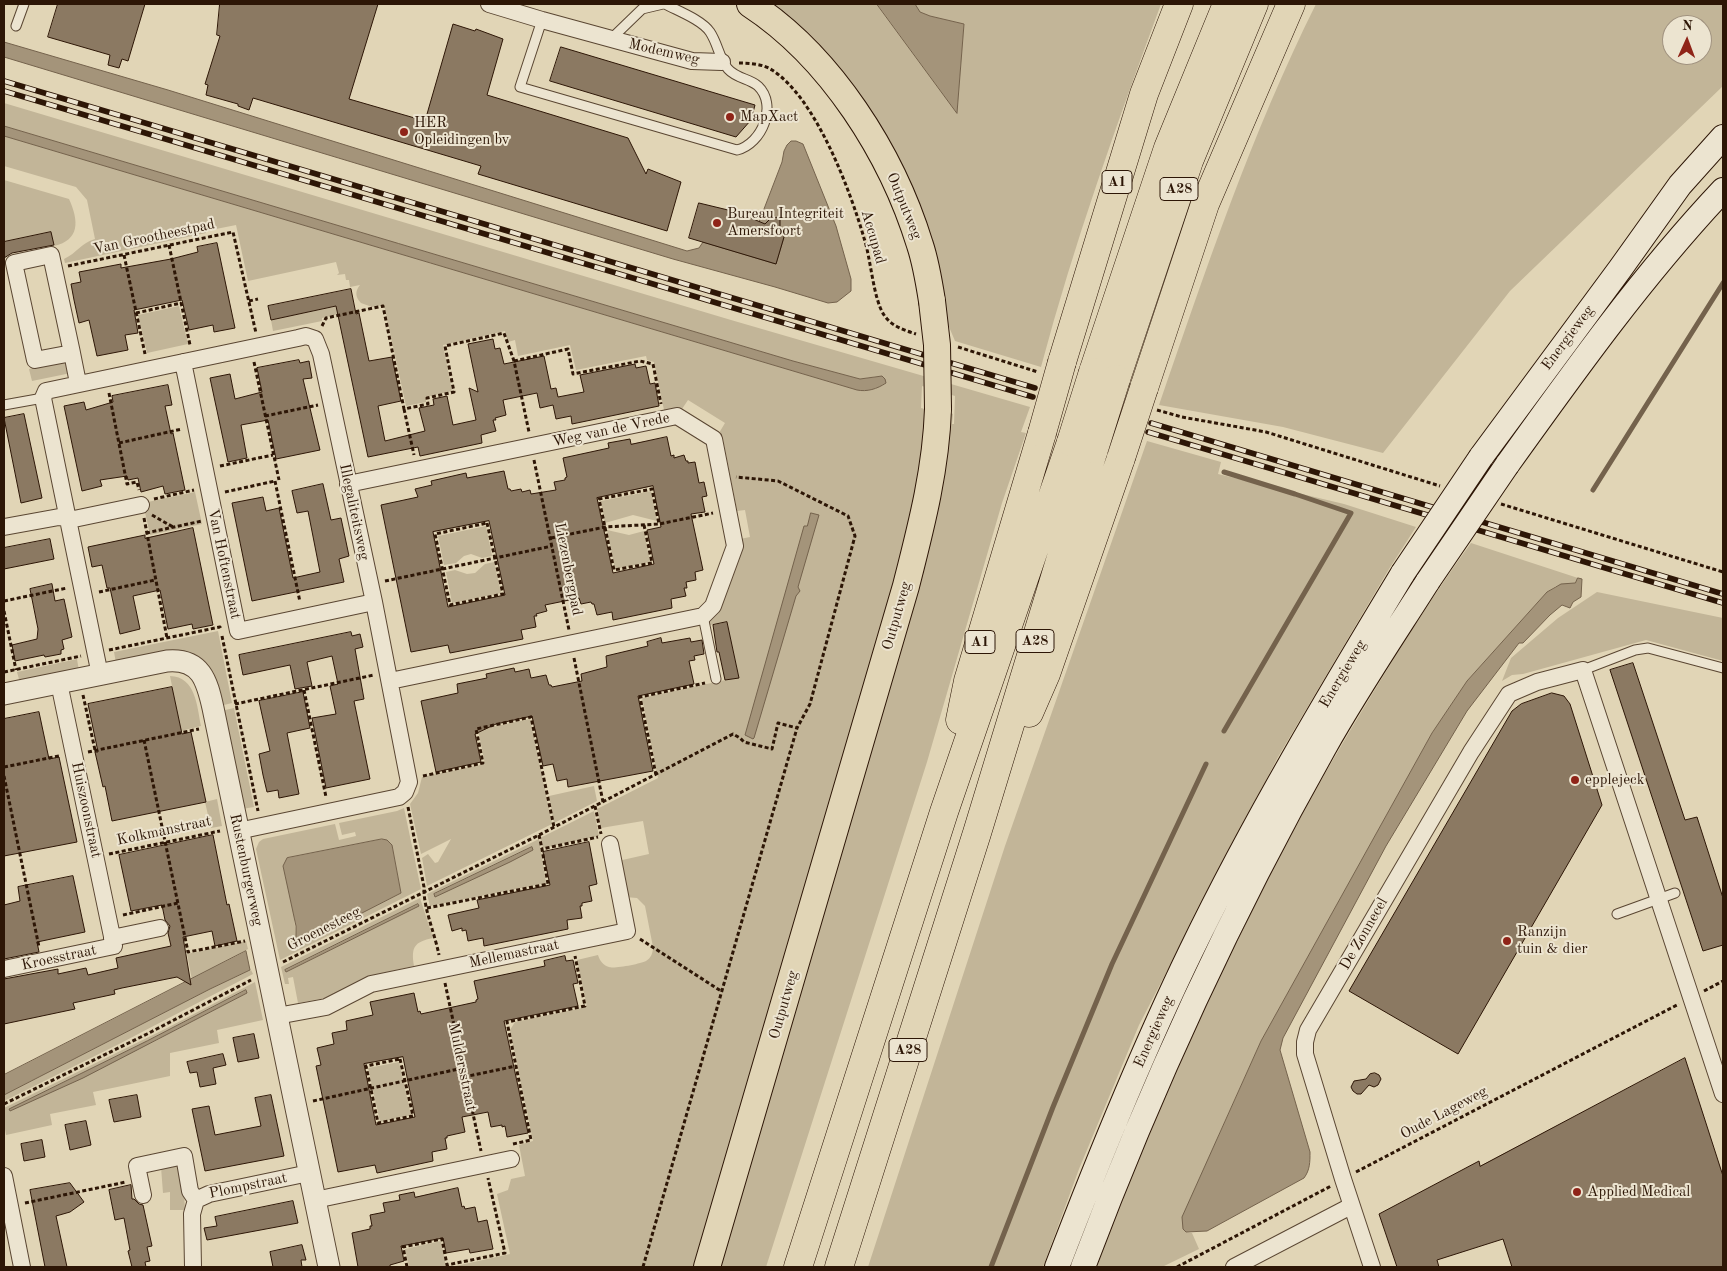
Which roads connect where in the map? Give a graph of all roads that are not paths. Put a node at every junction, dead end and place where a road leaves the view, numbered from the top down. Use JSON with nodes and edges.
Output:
{"nodes":[{"id":1,"x":24,"y":4,"type":"edge"},
{"id":2,"x":489,"y":4,"type":"edge"},
{"id":3,"x":664,"y":4,"type":"edge"},
{"id":4,"x":750,"y":4,"type":"edge"},
{"id":5,"x":1179,"y":4,"type":"edge"},
{"id":6,"x":1227,"y":4,"type":"edge"},
{"id":7,"x":1254,"y":4,"type":"edge"},
{"id":8,"x":1290,"y":4,"type":"edge"},
{"id":9,"x":542,"y":20,"type":"junction"},
{"id":10,"x":16,"y":26,"type":"dead end"},
{"id":11,"x":611,"y":39,"type":"junction"},
{"id":12,"x":722,"y":62,"type":"junction"},
{"id":13,"x":1723,"y":137,"type":"edge"},
{"id":14,"x":1723,"y":190,"type":"edge"},
{"id":15,"x":72,"y":353,"type":"junction"},
{"id":16,"x":188,"y":361,"type":"junction"},
{"id":17,"x":1105,"y":376,"type":"junction"},
{"id":18,"x":78,"y":383,"type":"junction"},
{"id":19,"x":43,"y":398,"type":"junction"},
{"id":20,"x":4,"y":405,"type":"edge"},
{"id":21,"x":1082,"y":445,"type":"junction"},
{"id":22,"x":348,"y":484,"type":"junction"},
{"id":23,"x":147,"y":506,"type":"road end"},
{"id":24,"x":68,"y":518,"type":"junction"},
{"id":25,"x":4,"y":527,"type":"edge"},
{"id":26,"x":374,"y":602,"type":"junction"},
{"id":27,"x":702,"y":616,"type":"junction"},
{"id":28,"x":1723,"y":668,"type":"edge"},
{"id":29,"x":1583,"y":670,"type":"junction"},
{"id":30,"x":389,"y":676,"type":"junction"},
{"id":31,"x":90,"y":677,"type":"junction"},
{"id":32,"x":716,"y":679,"type":"road end"},
{"id":33,"x":59,"y":683,"type":"junction"},
{"id":34,"x":12,"y":692,"type":"edge"},
{"id":35,"x":238,"y":829,"type":"junction"},
{"id":36,"x":977,"y":833,"type":"junction"},
{"id":37,"x":606,"y":840,"type":"road end"},
{"id":38,"x":930,"y":856,"type":"junction"},
{"id":39,"x":1674,"y":893,"type":"dead end"},
{"id":40,"x":1659,"y":900,"type":"junction"},
{"id":41,"x":1617,"y":914,"type":"dead end"},
{"id":42,"x":160,"y":928,"type":"dead end"},
{"id":43,"x":113,"y":942,"type":"junction"},
{"id":44,"x":4,"y":969,"type":"edge"},
{"id":45,"x":277,"y":1016,"type":"junction"},
{"id":46,"x":1723,"y":1094,"type":"edge"},
{"id":47,"x":508,"y":1152,"type":"road end"},
{"id":48,"x":310,"y":1173,"type":"junction"},
{"id":49,"x":4,"y":1176,"type":"edge"},
{"id":50,"x":141,"y":1188,"type":"road end"},
{"id":51,"x":196,"y":1200,"type":"junction"},
{"id":52,"x":315,"y":1200,"type":"junction"},
{"id":53,"x":1351,"y":1206,"type":"junction"},
{"id":54,"x":8,"y":1215,"type":"edge"},
{"id":55,"x":22,"y":1267,"type":"edge"},
{"id":56,"x":193,"y":1267,"type":"edge"},
{"id":57,"x":329,"y":1267,"type":"edge"},
{"id":58,"x":707,"y":1267,"type":"edge"},
{"id":59,"x":798,"y":1267,"type":"edge"},
{"id":60,"x":839,"y":1267,"type":"edge"},
{"id":61,"x":1057,"y":1267,"type":"edge"},
{"id":62,"x":1083,"y":1267,"type":"edge"},
{"id":63,"x":1234,"y":1267,"type":"edge"},
{"id":64,"x":1369,"y":1267,"type":"edge"}],
"edges":[{"from":1,"to":10,"type":"lane"},
{"from":2,"to":9,"type":"street","name":"Modemweg"},
{"from":3,"to":11,"type":"lane","name":"Modemweg"},
{"from":3,"to":12,"type":"lane","name":"Modemweg"},
{"from":4,"to":58,"type":"main road","name":"Outputweg","bridge":true},
{"from":5,"to":38,"type":"highway","number":"A1","bridge":true},
{"from":6,"to":17,"type":"highway","number":"A28"},
{"from":7,"to":17,"type":"highway","number":"A28"},
{"from":8,"to":36,"type":"highway","number":"A28","bridge":true},
{"from":9,"to":11,"type":"street","name":"Modemweg"},
{"from":9,"to":12,"type":"lane"},
{"from":11,"to":12,"type":"street","name":"Modemweg"},
{"from":13,"to":61,"type":"main road","name":"Energieweg","bridge":true},
{"from":14,"to":62,"type":"main road","name":"Energieweg","bridge":true},
{"from":15,"to":15,"type":"street"},
{"from":15,"to":18,"type":"street"},
{"from":16,"to":18,"type":"street"},
{"from":16,"to":22,"type":"street","name":"Illegaliteitsweg"},
{"from":16,"to":26,"type":"street","name":"Van Hoftenstraat"},
{"from":17,"to":21,"type":"highway","number":"A28","bridge":true},
{"from":18,"to":19,"type":"street"},
{"from":19,"to":20,"type":"lane"},
{"from":19,"to":24,"type":"street"},
{"from":21,"to":36,"type":"highway","number":"A28"},
{"from":21,"to":38,"type":"highway","number":"A28"},
{"from":22,"to":26,"type":"street","name":"Illegaliteitsweg"},
{"from":22,"to":27,"type":"street","name":"Weg van de Vrede"},
{"from":23,"to":24,"type":"street"},
{"from":24,"to":25,"type":"street"},
{"from":24,"to":31,"type":"street"},
{"from":26,"to":30,"type":"street","name":"Illegaliteitsweg"},
{"from":27,"to":30,"type":"street"},
{"from":27,"to":32,"type":"lane"},
{"from":28,"to":29,"type":"lane","name":"De Zonnecel"},
{"from":29,"to":40,"type":"street"},
{"from":29,"to":53,"type":"street","name":"De Zonnecel"},
{"from":30,"to":35,"type":"street","name":"Illegaliteitsweg"},
{"from":31,"to":33,"type":"street","name":"Rustenburgerweg"},
{"from":31,"to":35,"type":"street","name":"Rustenburgerweg"},
{"from":33,"to":34,"type":"street","name":"Rustenburgerweg"},
{"from":33,"to":43,"type":"street","name":"Huiszoonstraat"},
{"from":35,"to":45,"type":"street","name":"Rustenburgerweg"},
{"from":36,"to":60,"type":"highway","number":"A28"},
{"from":37,"to":45,"type":"street","name":"Mellemastraat"},
{"from":38,"to":59,"type":"highway","number":"A28"},
{"from":39,"to":40,"type":"lane"},
{"from":40,"to":41,"type":"lane"},
{"from":40,"to":46,"type":"street"},
{"from":42,"to":43,"type":"street"},
{"from":43,"to":44,"type":"street","name":"Kroesstraat"},
{"from":45,"to":48,"type":"street","name":"Rustenburgerweg"},
{"from":47,"to":52,"type":"street"},
{"from":48,"to":51,"type":"street","name":"Plompstraat"},
{"from":48,"to":52,"type":"street","name":"Rustenburgerweg"},
{"from":49,"to":54,"type":"street"},
{"from":50,"to":51,"type":"street"},
{"from":51,"to":56,"type":"street","name":"Plompstraat"},
{"from":52,"to":57,"type":"street","name":"Rustenburgerweg"},
{"from":53,"to":63,"type":"street"},
{"from":53,"to":64,"type":"street","name":"De Zonnecel"},
{"from":54,"to":55,"type":"street"}]}
